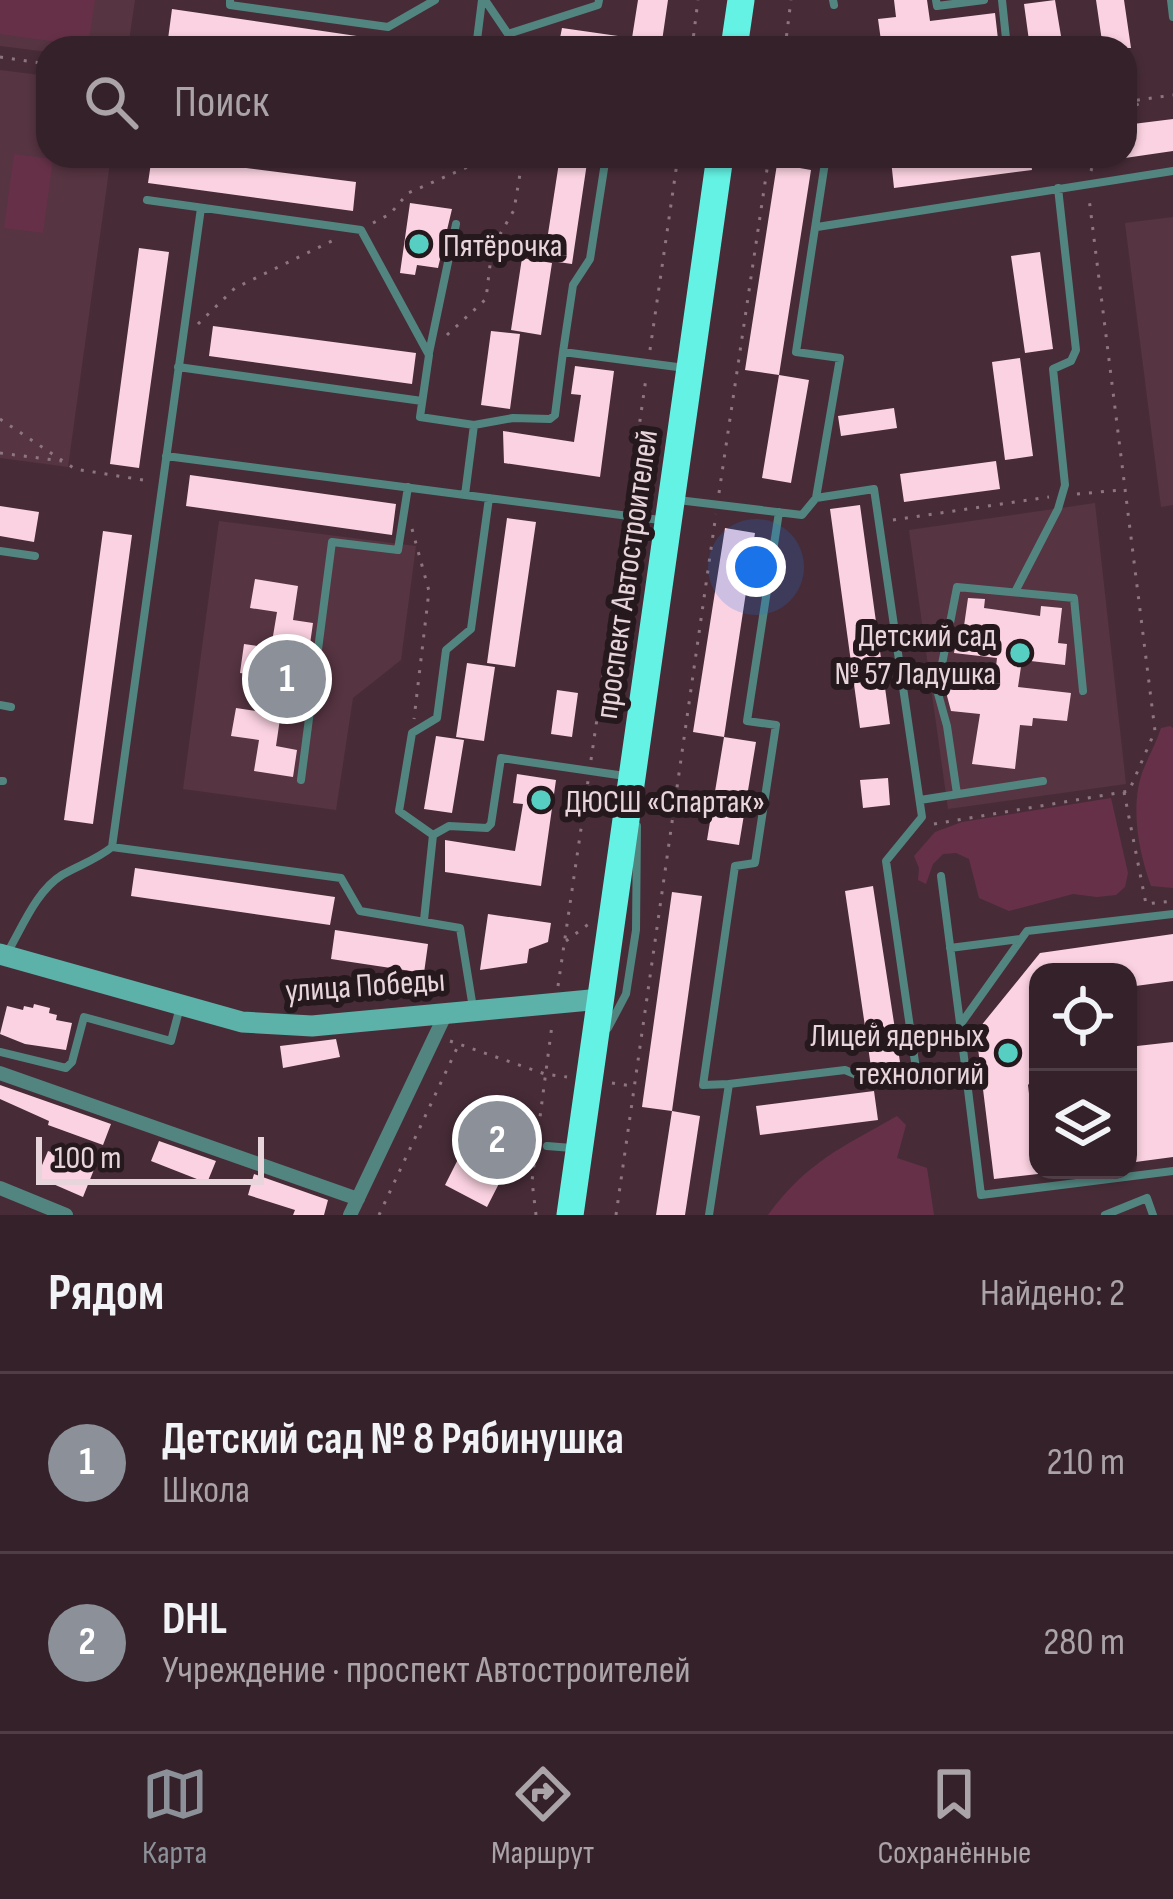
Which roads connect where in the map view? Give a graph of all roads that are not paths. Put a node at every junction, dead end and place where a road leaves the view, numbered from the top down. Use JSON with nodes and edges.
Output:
{"nodes":[{"id":1,"x":230,"y":0,"type":"edge"},
{"id":2,"x":435,"y":0,"type":"edge"},
{"id":3,"x":484,"y":0,"type":"edge"},
{"id":4,"x":599,"y":0,"type":"edge"},
{"id":5,"x":741,"y":0,"type":"edge"},
{"id":6,"x":936,"y":0,"type":"edge"},
{"id":7,"x":984,"y":0,"type":"edge"},
{"id":8,"x":1002,"y":0,"type":"edge"},
{"id":9,"x":1172,"y":0,"type":"edge"},
{"id":10,"x":1173,"y":17,"type":"edge"},
{"id":11,"x":508,"y":34,"type":"joint"},
{"id":12,"x":478,"y":36,"type":"edge"},
{"id":13,"x":736,"y":36,"type":"edge"},
{"id":14,"x":1006,"y":36,"type":"edge"},
{"id":15,"x":604,"y":168,"type":"edge"},
{"id":16,"x":718,"y":168,"type":"edge"},
{"id":17,"x":824,"y":168,"type":"edge"},
{"id":18,"x":1173,"y":171,"type":"edge"},
{"id":19,"x":1058,"y":188,"type":"junction"},
{"id":20,"x":147,"y":200,"type":"dead end"},
{"id":21,"x":201,"y":208,"type":"junction"},
{"id":22,"x":456,"y":224,"type":"dead end"},
{"id":23,"x":817,"y":227,"type":"junction"},
{"id":24,"x":429,"y":350,"type":"junction"},
{"id":25,"x":563,"y":352,"type":"junction"},
{"id":26,"x":178,"y":367,"type":"junction"},
{"id":27,"x":690,"y":368,"type":"junction"},
{"id":28,"x":422,"y":401,"type":"junction"},
{"id":29,"x":474,"y":425,"type":"junction"},
{"id":30,"x":166,"y":456,"type":"junction"},
{"id":31,"x":408,"y":487,"type":"junction"},
{"id":32,"x":464,"y":495,"type":"junction"},
{"id":33,"x":489,"y":498,"type":"junction"},
{"id":34,"x":816,"y":498,"type":"junction"},
{"id":35,"x":669,"y":510,"type":"junction"},
{"id":36,"x":779,"y":512,"type":"junction"},
{"id":37,"x":0,"y":551,"type":"edge"},
{"id":38,"x":35,"y":556,"type":"dead end"},
{"id":39,"x":1016,"y":590,"type":"junction"},
{"id":40,"x":1083,"y":691,"type":"dead end"},
{"id":41,"x":633,"y":778,"type":"junction"},
{"id":42,"x":301,"y":780,"type":"dead end"},
{"id":43,"x":1043,"y":782,"type":"dead end"},
{"id":44,"x":957,"y":794,"type":"junction"},
{"id":45,"x":920,"y":800,"type":"junction"},
{"id":46,"x":433,"y":835,"type":"junction"},
{"id":47,"x":112,"y":847,"type":"junction"},
{"id":48,"x":941,"y":876,"type":"dead end"},
{"id":49,"x":1173,"y":914,"type":"edge"},
{"id":50,"x":424,"y":920,"type":"junction"},
{"id":51,"x":1022,"y":939,"type":"junction"},
{"id":52,"x":950,"y":948,"type":"junction"},
{"id":53,"x":3,"y":955,"type":"edge"},
{"id":54,"x":601,"y":999,"type":"junction"},
{"id":55,"x":181,"y":1005,"type":"junction"},
{"id":56,"x":473,"y":1008,"type":"junction"},
{"id":57,"x":448,"y":1011,"type":"junction"},
{"id":58,"x":960,"y":1024,"type":"junction"},
{"id":59,"x":0,"y":1052,"type":"edge"},
{"id":60,"x":592,"y":1060,"type":"junction"},
{"id":61,"x":0,"y":1073,"type":"edge"},
{"id":62,"x":729,"y":1084,"type":"junction"},
{"id":63,"x":547,"y":1146,"type":"dead end"},
{"id":64,"x":579,"y":1149,"type":"junction"},
{"id":65,"x":1173,"y":1171,"type":"edge"},
{"id":66,"x":0,"y":1188,"type":"edge"},
{"id":67,"x":358,"y":1199,"type":"junction"},
{"id":68,"x":66,"y":1215,"type":"edge"},
{"id":69,"x":350,"y":1215,"type":"edge"},
{"id":70,"x":570,"y":1215,"type":"edge"},
{"id":71,"x":709,"y":1215,"type":"edge"},
{"id":72,"x":1105,"y":1215,"type":"edge"},
{"id":73,"x":1153,"y":1215,"type":"edge"}],
"edges":[{"from":1,"to":2,"type":"lane"},
{"from":3,"to":11,"type":"lane"},
{"from":3,"to":12,"type":"lane"},
{"from":4,"to":11,"type":"lane"},
{"from":5,"to":13,"type":"highway"},
{"from":6,"to":7,"type":"lane"},
{"from":8,"to":14,"type":"lane"},
{"from":9,"to":10,"type":"lane"},
{"from":15,"to":25,"type":"lane"},
{"from":16,"to":27,"type":"highway","name":"проспект Автостроителей"},
{"from":17,"to":23,"type":"lane"},
{"from":18,"to":19,"type":"lane"},
{"from":19,"to":23,"type":"lane"},
{"from":19,"to":39,"type":"lane"},
{"from":20,"to":21,"type":"lane"},
{"from":21,"to":24,"type":"lane"},
{"from":21,"to":26,"type":"lane"},
{"from":22,"to":24,"type":"lane"},
{"from":23,"to":34,"type":"lane"},
{"from":24,"to":28,"type":"lane"},
{"from":25,"to":27,"type":"lane"},
{"from":25,"to":29,"type":"lane"},
{"from":26,"to":28,"type":"lane"},
{"from":26,"to":30,"type":"lane"},
{"from":27,"to":35,"type":"highway","name":"проспект Автостроителей"},
{"from":28,"to":29,"type":"lane"},
{"from":29,"to":32,"type":"lane"},
{"from":30,"to":31,"type":"lane"},
{"from":30,"to":47,"type":"lane"},
{"from":31,"to":32,"type":"lane"},
{"from":31,"to":42,"type":"lane"},
{"from":32,"to":33,"type":"lane"},
{"from":33,"to":35,"type":"lane"},
{"from":33,"to":46,"type":"lane"},
{"from":34,"to":36,"type":"lane"},
{"from":34,"to":45,"type":"lane"},
{"from":35,"to":36,"type":"lane"},
{"from":35,"to":41,"type":"highway","name":"проспект Автостроителей"},
{"from":36,"to":62,"type":"lane"},
{"from":37,"to":38,"type":"lane"},
{"from":39,"to":40,"type":"lane"},
{"from":39,"to":44,"type":"lane"},
{"from":41,"to":46,"type":"lane"},
{"from":41,"to":54,"type":"highway","name":"проспект Автостроителей"},
{"from":41,"to":60,"type":"lane"},
{"from":43,"to":44,"type":"lane"},
{"from":44,"to":45,"type":"lane"},
{"from":45,"to":62,"type":"lane"},
{"from":46,"to":50,"type":"lane"},
{"from":47,"to":50,"type":"lane"},
{"from":47,"to":53,"type":"lane"},
{"from":48,"to":52,"type":"lane"},
{"from":49,"to":51,"type":"lane"},
{"from":50,"to":56,"type":"lane"},
{"from":51,"to":52,"type":"lane"},
{"from":51,"to":58,"type":"lane"},
{"from":52,"to":58,"type":"lane"},
{"from":53,"to":55,"type":"street","name":"улица Победы"},
{"from":54,"to":56,"type":"street","name":"улица Победы"},
{"from":54,"to":60,"type":"highway","name":"проспект Автостроителей"},
{"from":55,"to":57,"type":"street","name":"улица Победы"},
{"from":55,"to":59,"type":"lane"},
{"from":56,"to":57,"type":"street","name":"улица Победы"},
{"from":57,"to":67,"type":"street"},
{"from":58,"to":65,"type":"lane"},
{"from":60,"to":64,"type":"highway","name":"проспект Автостроителей"},
{"from":61,"to":67,"type":"street"},
{"from":62,"to":71,"type":"lane"},
{"from":63,"to":64,"type":"lane"},
{"from":64,"to":70,"type":"highway","name":"проспект Автостроителей"},
{"from":66,"to":68,"type":"street"},
{"from":67,"to":69,"type":"street"},
{"from":72,"to":73,"type":"lane"}]}
